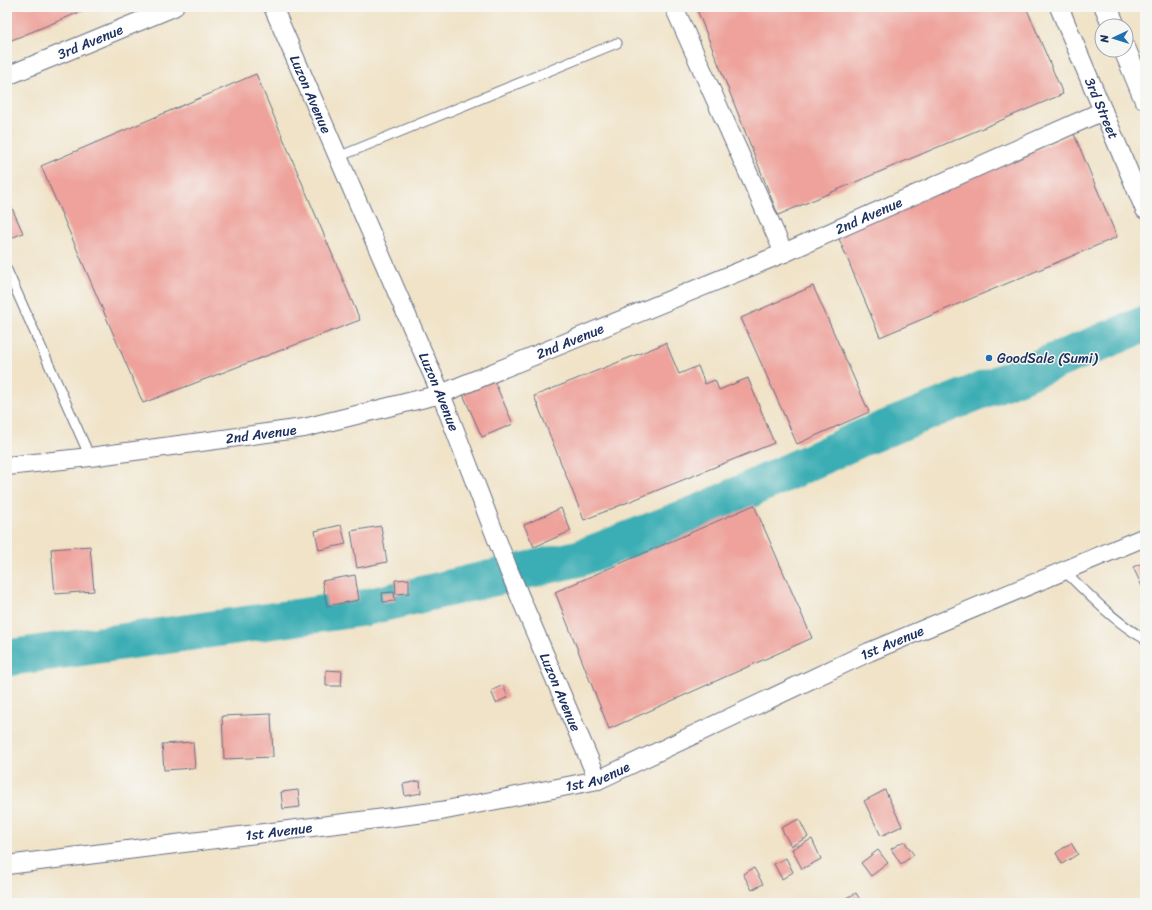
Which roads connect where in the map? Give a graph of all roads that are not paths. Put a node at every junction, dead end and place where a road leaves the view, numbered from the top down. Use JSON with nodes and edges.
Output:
{"nodes":[{"id":1,"x":174,"y":7,"type":"edge"},
{"id":2,"x":273,"y":7,"type":"edge"},
{"id":3,"x":674,"y":7,"type":"edge"},
{"id":4,"x":1059,"y":7,"type":"edge"},
{"id":5,"x":1106,"y":7,"type":"edge"},
{"id":6,"x":1111,"y":18,"type":"edge"},
{"id":7,"x":617,"y":43,"type":"dead end"},
{"id":8,"x":1128,"y":58,"type":"edge"},
{"id":9,"x":7,"y":76,"type":"edge"},
{"id":10,"x":1145,"y":98,"type":"edge"},
{"id":11,"x":1103,"y":111,"type":"junction"},
{"id":12,"x":338,"y":157,"type":"junction"},
{"id":13,"x":1145,"y":210,"type":"edge"},
{"id":14,"x":784,"y":253,"type":"junction"},
{"id":15,"x":7,"y":270,"type":"edge"},
{"id":16,"x":442,"y":394,"type":"junction"},
{"id":17,"x":90,"y":458,"type":"junction"},
{"id":18,"x":7,"y":466,"type":"edge"},
{"id":19,"x":1145,"y":537,"type":"edge"},
{"id":20,"x":1064,"y":571,"type":"junction"},
{"id":21,"x":1145,"y":639,"type":"edge"},
{"id":22,"x":598,"y":780,"type":"junction"},
{"id":23,"x":7,"y":865,"type":"edge"}],
"edges":[{"from":1,"to":9,"type":"street","name":"3rd Avenue"},
{"from":2,"to":12,"type":"street","name":"Luzon Avenue"},
{"from":3,"to":14,"type":"street"},
{"from":4,"to":11,"type":"street","name":"3rd Street"},
{"from":5,"to":6,"type":"main road"},
{"from":7,"to":12,"type":"lane"},
{"from":8,"to":10,"type":"main road"},
{"from":11,"to":13,"type":"street","name":"3rd Street"},
{"from":11,"to":14,"type":"street","name":"2nd Avenue"},
{"from":12,"to":16,"type":"street","name":"Luzon Avenue"},
{"from":14,"to":16,"type":"street","name":"2nd Avenue"},
{"from":15,"to":17,"type":"lane"},
{"from":16,"to":17,"type":"street","name":"2nd Avenue"},
{"from":16,"to":22,"type":"street","name":"Luzon Avenue"},
{"from":17,"to":18,"type":"street","name":"2nd Avenue"},
{"from":19,"to":20,"type":"street","name":"1st Avenue"},
{"from":20,"to":21,"type":"lane"},
{"from":20,"to":22,"type":"street","name":"1st Avenue"},
{"from":22,"to":23,"type":"street","name":"1st Avenue"}]}
